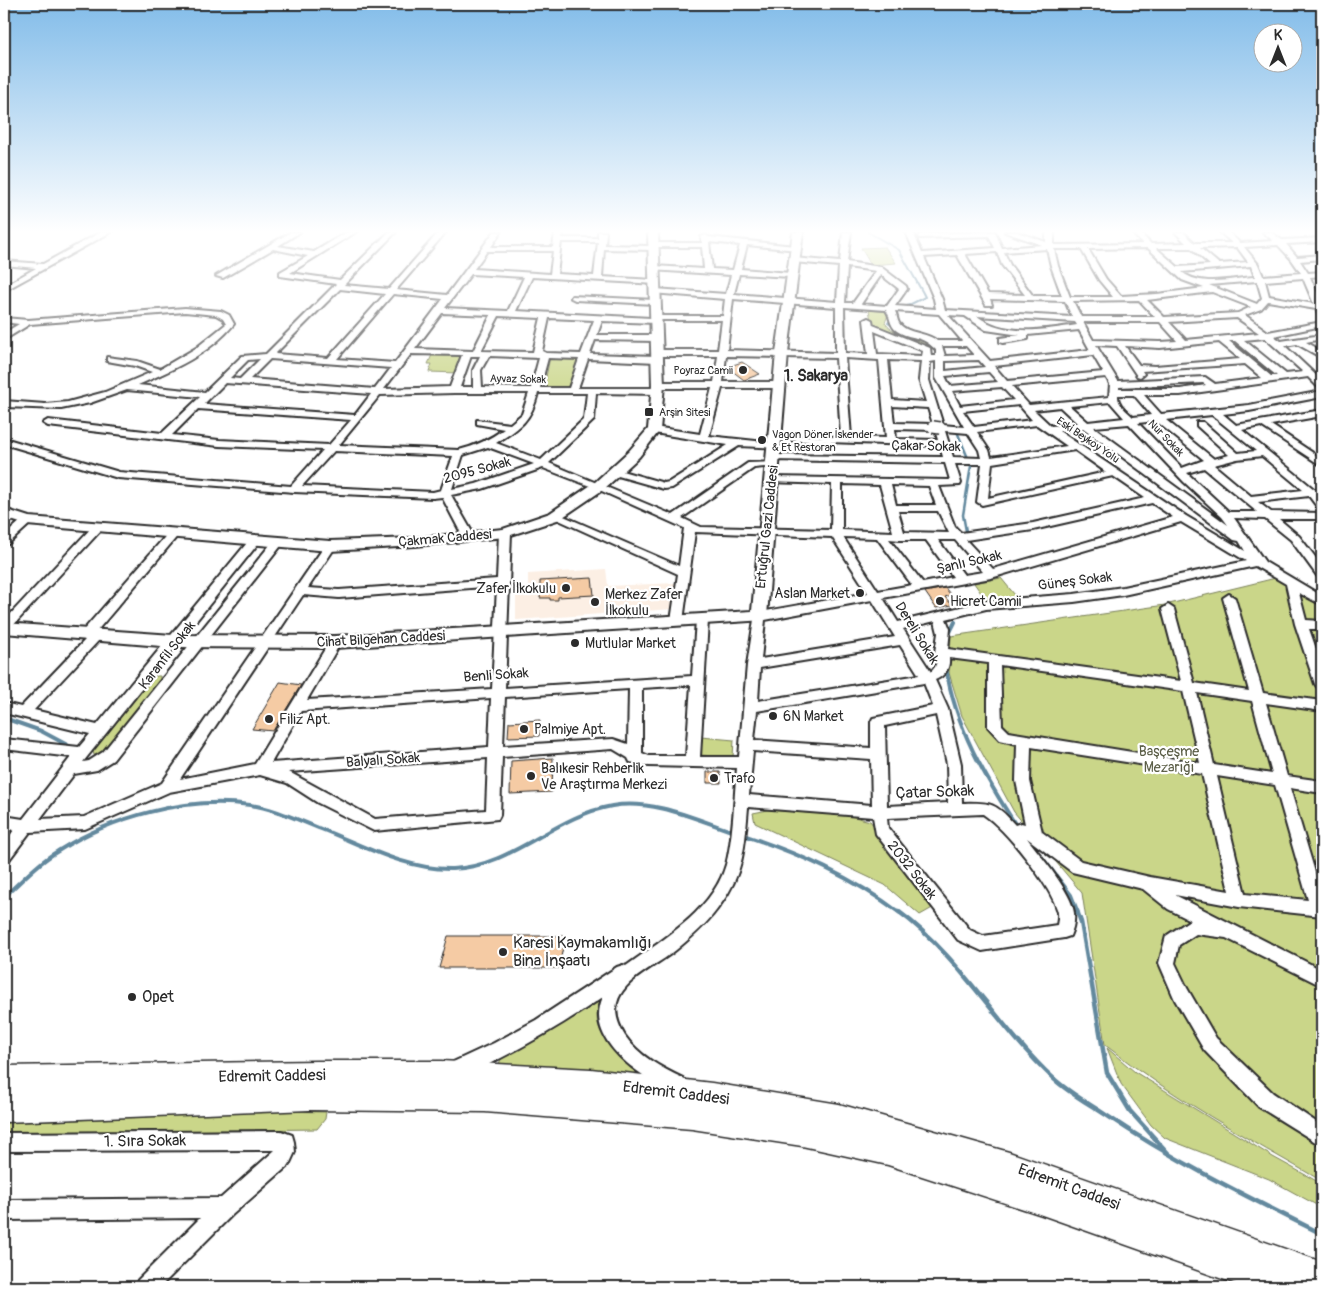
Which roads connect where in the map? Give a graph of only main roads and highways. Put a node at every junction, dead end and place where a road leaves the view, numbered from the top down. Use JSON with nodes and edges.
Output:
{"nodes":[{"id":1,"x":654,"y":292,"type":"edge"},
{"id":2,"x":789,"y":292,"type":"edge"},
{"id":3,"x":4,"y":513,"type":"edge"},
{"id":4,"x":759,"y":616,"type":"joint"},
{"id":5,"x":4,"y":628,"type":"edge"},
{"id":6,"x":4,"y":1080,"type":"edge"},
{"id":7,"x":4,"y":1108,"type":"edge"},
{"id":8,"x":1322,"y":1278,"type":"edge"},
{"id":9,"x":1288,"y":1287,"type":"edge"}],
"edges":[{"from":1,"to":3,"type":"main road","name":"Çakmak Caddesi"},
{"from":2,"to":4,"type":"main road","name":"Ertuğrul Gazi Caddesi"},
{"from":4,"to":5,"type":"main road","name":"Cihat Bilgehan Caddesi"},
{"from":6,"to":8,"type":"highway","name":"Edremit Caddesi"},
{"from":7,"to":9,"type":"highway","name":"Edremit Caddesi"}]}
